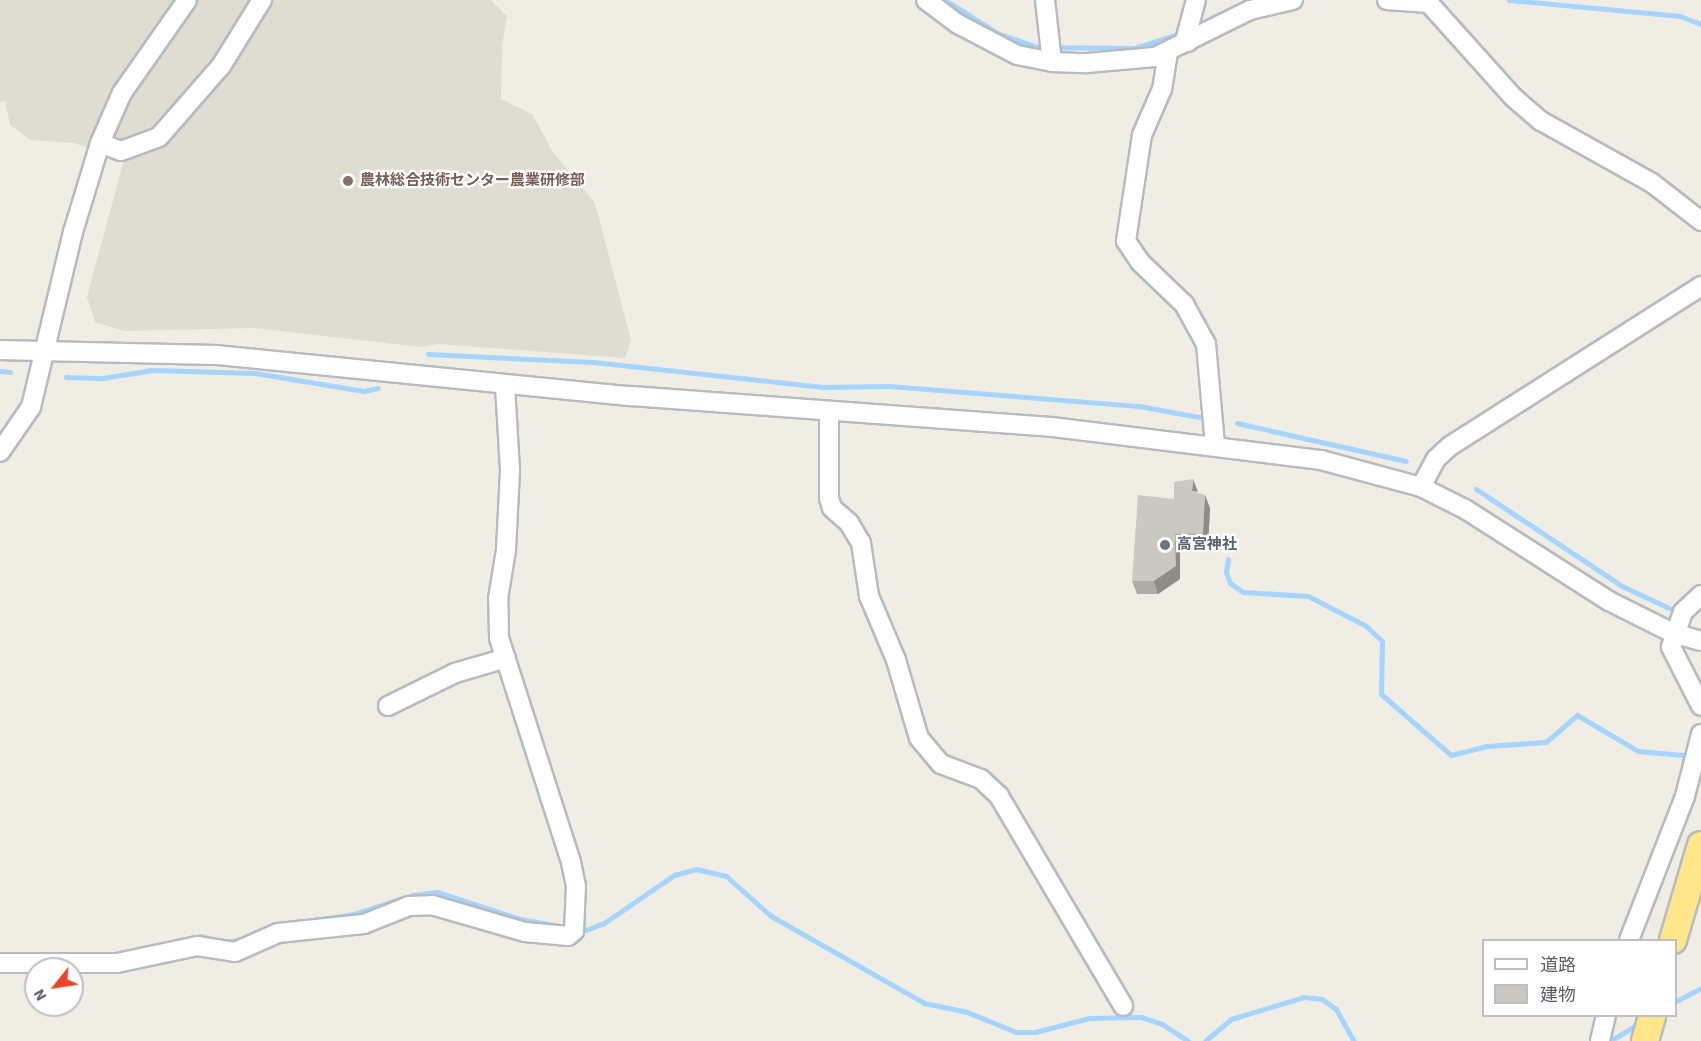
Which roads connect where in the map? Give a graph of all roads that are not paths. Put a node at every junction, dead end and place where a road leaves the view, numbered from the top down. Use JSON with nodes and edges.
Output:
{"nodes":[{"id":1,"x":187,"y":0,"type":"edge"},
{"id":2,"x":262,"y":0,"type":"edge"},
{"id":3,"x":926,"y":0,"type":"edge"},
{"id":4,"x":1044,"y":0,"type":"edge"},
{"id":5,"x":1196,"y":0,"type":"edge"},
{"id":6,"x":1293,"y":0,"type":"edge"},
{"id":7,"x":1387,"y":0,"type":"edge"},
{"id":8,"x":1428,"y":2,"type":"edge"},
{"id":9,"x":1188,"y":42,"type":"junction"},
{"id":10,"x":1168,"y":52,"type":"junction"},
{"id":11,"x":1052,"y":62,"type":"junction"},
{"id":12,"x":99,"y":143,"type":"junction"},
{"id":13,"x":1701,"y":221,"type":"edge"},
{"id":14,"x":1701,"y":286,"type":"edge"},
{"id":15,"x":0,"y":350,"type":"edge"},
{"id":16,"x":46,"y":352,"type":"junction"},
{"id":17,"x":506,"y":385,"type":"junction"},
{"id":18,"x":830,"y":413,"type":"junction"},
{"id":19,"x":1215,"y":445,"type":"junction"},
{"id":20,"x":0,"y":452,"type":"edge"},
{"id":21,"x":1421,"y":488,"type":"junction"},
{"id":22,"x":1701,"y":595,"type":"edge"},
{"id":23,"x":1673,"y":633,"type":"junction"},
{"id":24,"x":1701,"y":641,"type":"edge"},
{"id":25,"x":506,"y":658,"type":"junction"},
{"id":26,"x":388,"y":706,"type":"dead end"},
{"id":27,"x":1701,"y":706,"type":"edge"},
{"id":28,"x":1701,"y":734,"type":"edge"},
{"id":29,"x":1701,"y":845,"type":"edge"},
{"id":30,"x":1629,"y":939,"type":"edge"},
{"id":31,"x":1673,"y":939,"type":"edge"},
{"id":32,"x":0,"y":963,"type":"edge"},
{"id":33,"x":1123,"y":1006,"type":"dead end"},
{"id":34,"x":1652,"y":1017,"type":"edge"},
{"id":35,"x":1606,"y":1018,"type":"edge"},
{"id":36,"x":1599,"y":1041,"type":"edge"},
{"id":37,"x":1645,"y":1041,"type":"edge"}],
"edges":[{"from":1,"to":12,"type":"street"},
{"from":2,"to":12,"type":"street"},
{"from":3,"to":11,"type":"street"},
{"from":4,"to":11,"type":"street"},
{"from":5,"to":9,"type":"street"},
{"from":6,"to":9,"type":"street"},
{"from":7,"to":8,"type":"street"},
{"from":8,"to":13,"type":"street"},
{"from":9,"to":10,"type":"street"},
{"from":10,"to":11,"type":"street"},
{"from":10,"to":19,"type":"street"},
{"from":12,"to":16,"type":"street"},
{"from":14,"to":21,"type":"street"},
{"from":15,"to":16,"type":"street"},
{"from":16,"to":17,"type":"street"},
{"from":16,"to":20,"type":"street"},
{"from":17,"to":18,"type":"street"},
{"from":17,"to":25,"type":"street"},
{"from":18,"to":19,"type":"street"},
{"from":18,"to":33,"type":"street"},
{"from":19,"to":21,"type":"street"},
{"from":21,"to":23,"type":"street"},
{"from":22,"to":23,"type":"street"},
{"from":23,"to":24,"type":"street"},
{"from":23,"to":27,"type":"street"},
{"from":25,"to":26,"type":"street"},
{"from":25,"to":32,"type":"street"},
{"from":28,"to":30,"type":"street"},
{"from":29,"to":31,"type":"highway"},
{"from":34,"to":37,"type":"highway"},
{"from":35,"to":36,"type":"street"}]}
